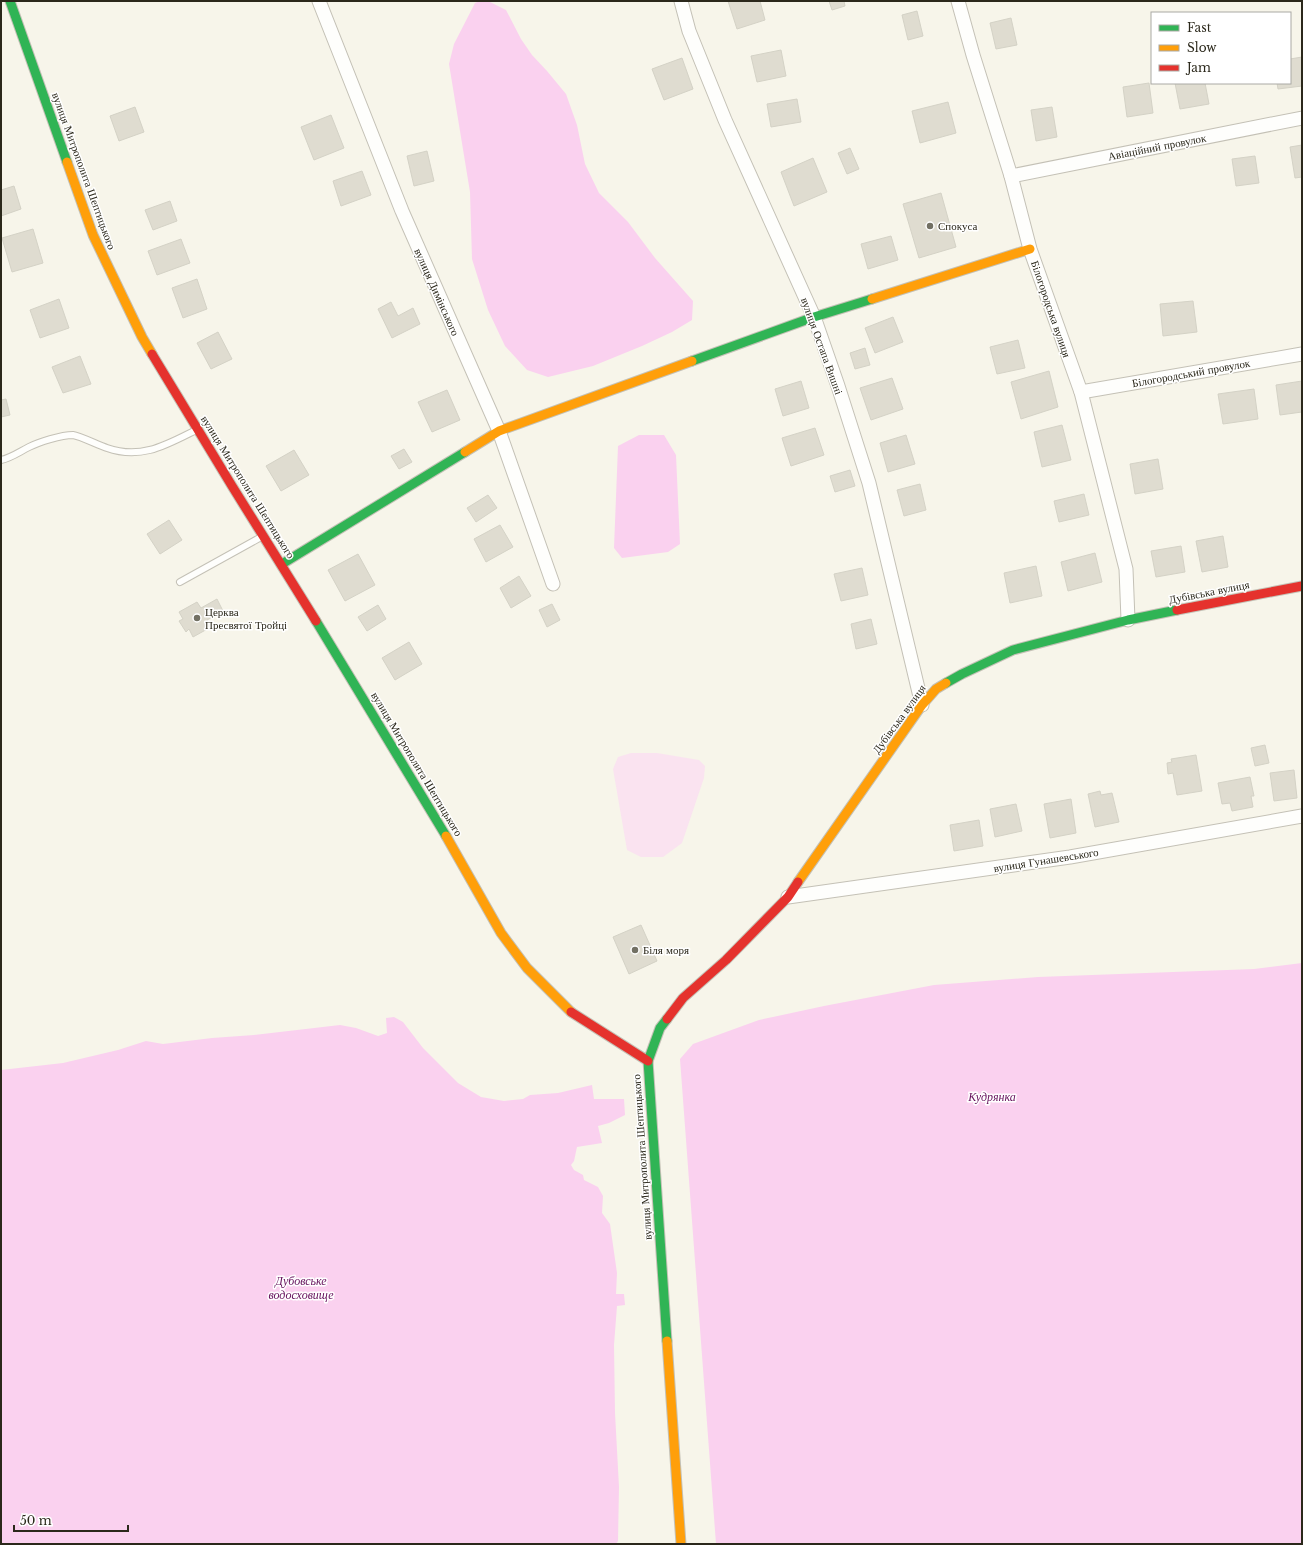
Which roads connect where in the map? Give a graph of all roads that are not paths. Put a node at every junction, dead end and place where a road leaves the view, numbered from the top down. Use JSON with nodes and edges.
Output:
{"nodes":[{"id":1,"x":10,"y":1,"type":"edge"},
{"id":2,"x":319,"y":1,"type":"edge"},
{"id":3,"x":681,"y":1,"type":"edge"},
{"id":4,"x":958,"y":1,"type":"edge"},
{"id":5,"x":1302,"y":118,"type":"edge"},
{"id":6,"x":1011,"y":176,"type":"junction"},
{"id":7,"x":1030,"y":249,"type":"junction"},
{"id":8,"x":814,"y":317,"type":"junction"},
{"id":9,"x":1302,"y":354,"type":"edge"},
{"id":10,"x":1081,"y":392,"type":"junction"},
{"id":11,"x":198,"y":429,"type":"junction"},
{"id":12,"x":499,"y":431,"type":"junction"},
{"id":13,"x":1,"y":460,"type":"edge"},
{"id":14,"x":264,"y":536,"type":"junction"},
{"id":15,"x":282,"y":564,"type":"junction"},
{"id":16,"x":180,"y":582,"type":"dead end"},
{"id":17,"x":553,"y":584,"type":"dead end"},
{"id":18,"x":1302,"y":586,"type":"edge"},
{"id":19,"x":1128,"y":620,"type":"junction"},
{"id":20,"x":922,"y":705,"type":"junction"},
{"id":21,"x":1302,"y":816,"type":"edge"},
{"id":22,"x":788,"y":897,"type":"junction"},
{"id":23,"x":648,"y":1061,"type":"junction"},
{"id":24,"x":682,"y":1544,"type":"edge"}],
"edges":[{"from":1,"to":11,"type":"street","name":"вулиця Митрополита Шептицького"},
{"from":2,"to":12,"type":"street","name":"вулиця Димінського"},
{"from":3,"to":8,"type":"street","name":"вулиця Остапа Вишні"},
{"from":4,"to":6,"type":"street","name":"Білогородська вулиця"},
{"from":5,"to":6,"type":"street","name":"Авіаційний провулок"},
{"from":6,"to":7,"type":"street","name":"Білогородська вулиця"},
{"from":7,"to":8,"type":"street"},
{"from":7,"to":10,"type":"street","name":"Білогородська вулиця"},
{"from":8,"to":12,"type":"street"},
{"from":8,"to":20,"type":"street","name":"вулиця Остапа Вишні"},
{"from":9,"to":10,"type":"street","name":"Білогородський провулок"},
{"from":10,"to":19,"type":"street","name":"Білогородська вулиця"},
{"from":11,"to":13,"type":"lane"},
{"from":11,"to":14,"type":"street","name":"вулиця Митрополита Шептицького"},
{"from":12,"to":15,"type":"street"},
{"from":12,"to":17,"type":"street","name":"вулиця Димінського"},
{"from":14,"to":15,"type":"street","name":"вулиця Митрополита Шептицького"},
{"from":14,"to":16,"type":"lane"},
{"from":15,"to":23,"type":"street","name":"вулиця Митрополита Шептицького"},
{"from":18,"to":19,"type":"street","name":"Дубівська вулиця"},
{"from":19,"to":20,"type":"street","name":"Дубівська вулиця"},
{"from":20,"to":22,"type":"street","name":"Дубівська вулиця"},
{"from":21,"to":22,"type":"street","name":"вулиця Гунашевського"},
{"from":22,"to":23,"type":"street","name":"Дубівська вулиця"},
{"from":23,"to":24,"type":"street","name":"вулиця Митрополита Шептицького"}]}
